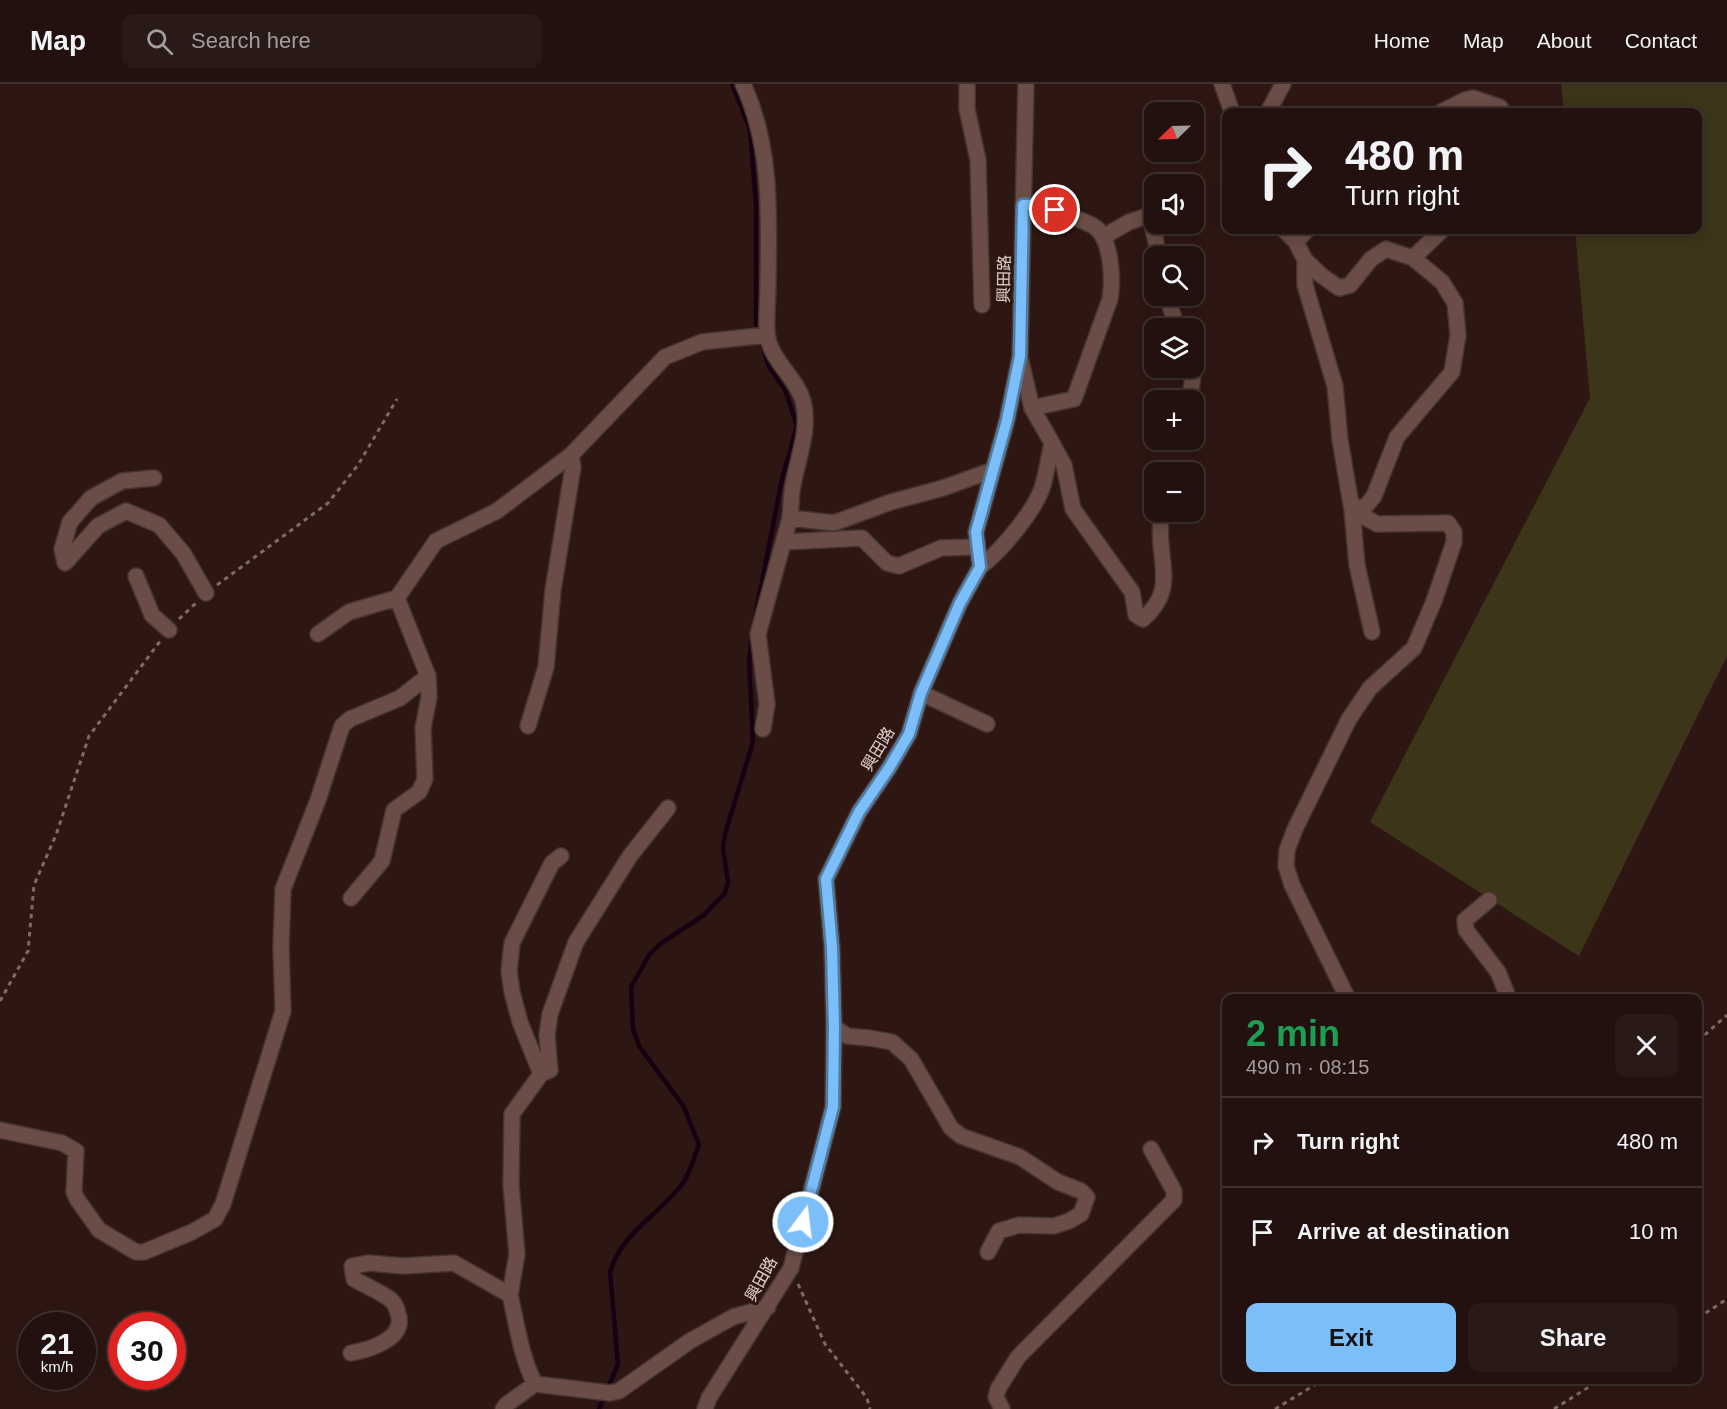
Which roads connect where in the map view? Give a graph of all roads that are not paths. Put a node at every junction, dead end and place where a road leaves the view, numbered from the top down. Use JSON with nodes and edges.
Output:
{"nodes":[{"id":1,"x":743,"y":84,"type":"edge"},
{"id":2,"x":967,"y":84,"type":"edge"},
{"id":3,"x":1026,"y":84,"type":"edge"},
{"id":4,"x":1222,"y":84,"type":"edge"},
{"id":5,"x":1283,"y":84,"type":"edge"},
{"id":6,"x":1231,"y":108,"type":"edge"},
{"id":7,"x":1270,"y":108,"type":"edge"},
{"id":8,"x":1449,"y":108,"type":"edge"},
{"id":9,"x":1501,"y":108,"type":"edge"},
{"id":10,"x":1023,"y":205,"type":"junction"},
{"id":11,"x":1288,"y":234,"type":"edge"},
{"id":12,"x":1303,"y":234,"type":"edge"},
{"id":13,"x":1438,"y":234,"type":"edge"},
{"id":14,"x":1103,"y":237,"type":"junction"},
{"id":15,"x":1296,"y":242,"type":"junction"},
{"id":16,"x":1157,"y":246,"type":"edge"},
{"id":17,"x":1413,"y":258,"type":"junction"},
{"id":18,"x":1305,"y":260,"type":"junction"},
{"id":19,"x":982,"y":305,"type":"dead end"},
{"id":20,"x":767,"y":335,"type":"junction"},
{"id":21,"x":1020,"y":356,"type":"junction"},
{"id":22,"x":1032,"y":408,"type":"junction"},
{"id":23,"x":1052,"y":443,"type":"junction"},
{"id":24,"x":571,"y":455,"type":"junction"},
{"id":25,"x":993,"y":470,"type":"junction"},
{"id":26,"x":154,"y":478,"type":"dead end"},
{"id":27,"x":1352,"y":510,"type":"junction"},
{"id":28,"x":790,"y":518,"type":"junction"},
{"id":29,"x":1160,"y":522,"type":"edge"},
{"id":30,"x":784,"y":542,"type":"junction"},
{"id":31,"x":976,"y":547,"type":"junction"},
{"id":32,"x":980,"y":567,"type":"junction"},
{"id":33,"x":136,"y":576,"type":"dead end"},
{"id":34,"x":206,"y":593,"type":"road end"},
{"id":35,"x":397,"y":598,"type":"junction"},
{"id":36,"x":169,"y":630,"type":"road end"},
{"id":37,"x":1372,"y":632,"type":"dead end"},
{"id":38,"x":318,"y":634,"type":"dead end"},
{"id":39,"x":428,"y":676,"type":"junction"},
{"id":40,"x":921,"y":693,"type":"junction"},
{"id":41,"x":987,"y":724,"type":"dead end"},
{"id":42,"x":528,"y":726,"type":"dead end"},
{"id":43,"x":764,"y":729,"type":"dead end"},
{"id":44,"x":668,"y":808,"type":"dead end"},
{"id":45,"x":561,"y":856,"type":"dead end"},
{"id":46,"x":351,"y":898,"type":"dead end"},
{"id":47,"x":1490,"y":900,"type":"dead end"},
{"id":48,"x":1346,"y":994,"type":"edge"},
{"id":49,"x":1507,"y":994,"type":"edge"},
{"id":50,"x":834,"y":1027,"type":"junction"},
{"id":51,"x":540,"y":1074,"type":"junction"},
{"id":52,"x":0,"y":1130,"type":"edge"},
{"id":53,"x":1151,"y":1149,"type":"dead end"},
{"id":54,"x":988,"y":1252,"type":"dead end"},
{"id":55,"x":510,"y":1295,"type":"junction"},
{"id":56,"x":768,"y":1307,"type":"junction"},
{"id":57,"x":351,"y":1353,"type":"dead end"},
{"id":58,"x":535,"y":1384,"type":"junction"},
{"id":59,"x":503,"y":1409,"type":"edge"},
{"id":60,"x":705,"y":1409,"type":"edge"},
{"id":61,"x":1002,"y":1409,"type":"edge"}],
"edges":[{"from":1,"to":20,"type":"street"},
{"from":2,"to":19,"type":"street"},
{"from":3,"to":10,"type":"street","name":"興田路"},
{"from":4,"to":6,"type":"street"},
{"from":5,"to":7,"type":"street"},
{"from":8,"to":9,"type":"street"},
{"from":10,"to":14,"type":"street"},
{"from":10,"to":21,"type":"street","name":"興田路"},
{"from":11,"to":15,"type":"street"},
{"from":12,"to":15,"type":"street"},
{"from":13,"to":17,"type":"street"},
{"from":14,"to":16,"type":"street"},
{"from":14,"to":22,"type":"street"},
{"from":15,"to":18,"type":"street"},
{"from":17,"to":18,"type":"street"},
{"from":17,"to":27,"type":"street"},
{"from":18,"to":27,"type":"street"},
{"from":20,"to":24,"type":"street"},
{"from":20,"to":28,"type":"street"},
{"from":21,"to":22,"type":"street"},
{"from":21,"to":25,"type":"street","name":"興田路"},
{"from":22,"to":23,"type":"street"},
{"from":23,"to":29,"type":"street"},
{"from":23,"to":32,"type":"street"},
{"from":24,"to":35,"type":"street"},
{"from":24,"to":42,"type":"street"},
{"from":25,"to":28,"type":"street"},
{"from":25,"to":31,"type":"street","name":"興田路"},
{"from":26,"to":34,"type":"street"},
{"from":27,"to":37,"type":"street"},
{"from":27,"to":48,"type":"street"},
{"from":28,"to":30,"type":"street"},
{"from":30,"to":31,"type":"street"},
{"from":30,"to":43,"type":"street"},
{"from":31,"to":32,"type":"street","name":"興田路"},
{"from":32,"to":40,"type":"street","name":"興田路"},
{"from":33,"to":36,"type":"street"},
{"from":35,"to":38,"type":"street"},
{"from":35,"to":39,"type":"street"},
{"from":39,"to":46,"type":"street"},
{"from":39,"to":52,"type":"street"},
{"from":40,"to":41,"type":"street"},
{"from":40,"to":50,"type":"street","name":"興田路"},
{"from":44,"to":51,"type":"street"},
{"from":45,"to":51,"type":"street"},
{"from":47,"to":49,"type":"street"},
{"from":50,"to":54,"type":"street"},
{"from":50,"to":56,"type":"street","name":"興田路"},
{"from":51,"to":55,"type":"street"},
{"from":53,"to":61,"type":"street"},
{"from":55,"to":57,"type":"street"},
{"from":55,"to":58,"type":"street"},
{"from":56,"to":58,"type":"street"},
{"from":56,"to":60,"type":"street","name":"興田路"},
{"from":58,"to":59,"type":"street"}]}
